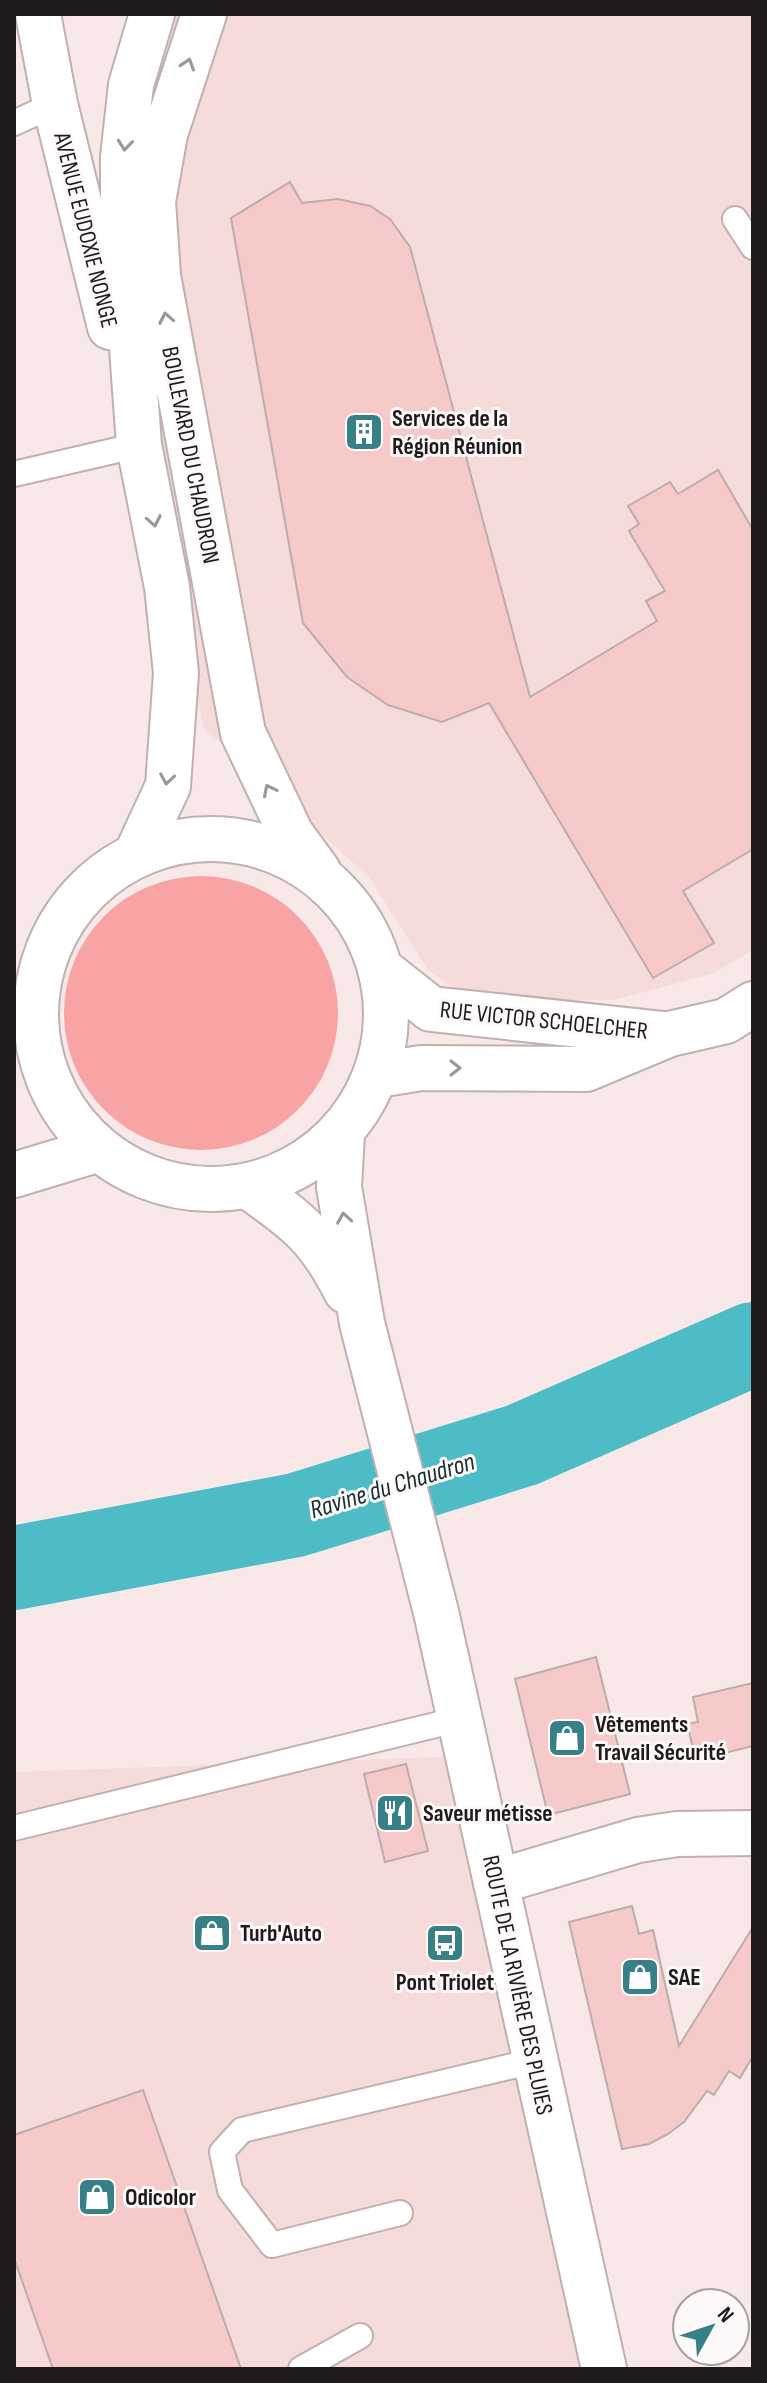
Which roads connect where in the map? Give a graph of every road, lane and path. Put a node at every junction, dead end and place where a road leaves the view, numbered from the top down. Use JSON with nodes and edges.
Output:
{"nodes":[{"id":1,"x":38,"y":14,"type":"edge"},
{"id":2,"x":152,"y":14,"type":"edge"},
{"id":3,"x":204,"y":14,"type":"edge"},
{"id":4,"x":55,"y":104,"type":"junction"},
{"id":5,"x":14,"y":123,"type":"edge"},
{"id":6,"x":735,"y":219,"type":"dead end"},
{"id":7,"x":753,"y":247,"type":"edge"},
{"id":8,"x":139,"y":445,"type":"junction"},
{"id":9,"x":14,"y":474,"type":"edge"},
{"id":10,"x":137,"y":853,"type":"junction"},
{"id":11,"x":325,"y":879,"type":"junction"},
{"id":12,"x":383,"y":971,"type":"junction"},
{"id":13,"x":753,"y":1004,"type":"edge"},
{"id":14,"x":35,"y":1023,"type":"junction"},
{"id":15,"x":670,"y":1034,"type":"junction"},
{"id":16,"x":14,"y":1062,"type":"edge"},
{"id":17,"x":378,"y":1075,"type":"junction"},
{"id":18,"x":342,"y":1134,"type":"junction"},
{"id":19,"x":100,"y":1149,"type":"junction"},
{"id":20,"x":14,"y":1175,"type":"edge"},
{"id":21,"x":249,"y":1187,"type":"junction"},
{"id":22,"x":362,"y":1323,"type":"junction"},
{"id":23,"x":460,"y":1719,"type":"junction"},
{"id":24,"x":14,"y":1828,"type":"edge"},
{"id":25,"x":753,"y":1833,"type":"edge"},
{"id":26,"x":496,"y":1882,"type":"junction"},
{"id":27,"x":534,"y":2061,"type":"junction"},
{"id":28,"x":400,"y":2213,"type":"dead end"},
{"id":29,"x":360,"y":2336,"type":"dead end"},
{"id":30,"x":301,"y":2369,"type":"edge"},
{"id":31,"x":604,"y":2369,"type":"edge"}],
"edges":[{"from":1,"to":4,"type":"main road","name":"AVENUE EUDOXIE NONGE"},
{"from":2,"to":8,"type":"main road","name":"BOULEVARD DU CHAUDRON","one_way":true},
{"from":11,"to":3,"type":"main road","name":"BOULEVARD DU CHAUDRON","one_way":true},
{"from":4,"to":5,"type":"lane"},
{"from":4,"to":8,"type":"main road","name":"AVENUE EUDOXIE NONGE"},
{"from":6,"to":7,"type":"lane"},
{"from":8,"to":9,"type":"lane"},
{"from":8,"to":10,"type":"main road","name":"BOULEVARD DU CHAUDRON","one_way":true},
{"from":10,"to":11,"type":"main road"},
{"from":10,"to":14,"type":"main road"},
{"from":11,"to":12,"type":"main road","name":"BOULEVARD DU CHAUDRON"},
{"from":12,"to":15,"type":"main road","name":"RUE VICTOR SCHOELCHER"},
{"from":12,"to":17,"type":"main road"},
{"from":13,"to":15,"type":"main road","name":"RUE VICTOR SCHOELCHER"},
{"from":14,"to":16,"type":"main road"},
{"from":14,"to":19,"type":"main road"},
{"from":17,"to":15,"type":"main road","name":"RUE VICTOR SCHOELCHER","one_way":true},
{"from":17,"to":18,"type":"main road"},
{"from":18,"to":21,"type":"main road"},
{"from":22,"to":18,"type":"main road","name":"ROUTE DE LA RIVIÈRE DES PLUIES","one_way":true},
{"from":19,"to":20,"type":"main road"},
{"from":19,"to":21,"type":"main road"},
{"from":21,"to":22,"type":"main road","name":"ROUTE DE LA RIVIÈRE DES PLUIES"},
{"from":22,"to":23,"type":"main road","name":"ROUTE DE LA RIVIÈRE DES PLUIES"},
{"from":23,"to":24,"type":"lane"},
{"from":23,"to":26,"type":"main road","name":"ROUTE DE LA RIVIÈRE DES PLUIES"},
{"from":25,"to":26,"type":"main road"},
{"from":26,"to":27,"type":"main road","name":"ROUTE DE LA RIVIÈRE DES PLUIES"},
{"from":27,"to":28,"type":"lane"},
{"from":27,"to":31,"type":"main road","name":"ROUTE DE LA RIVIÈRE DES PLUIES"},
{"from":29,"to":30,"type":"lane"}]}
